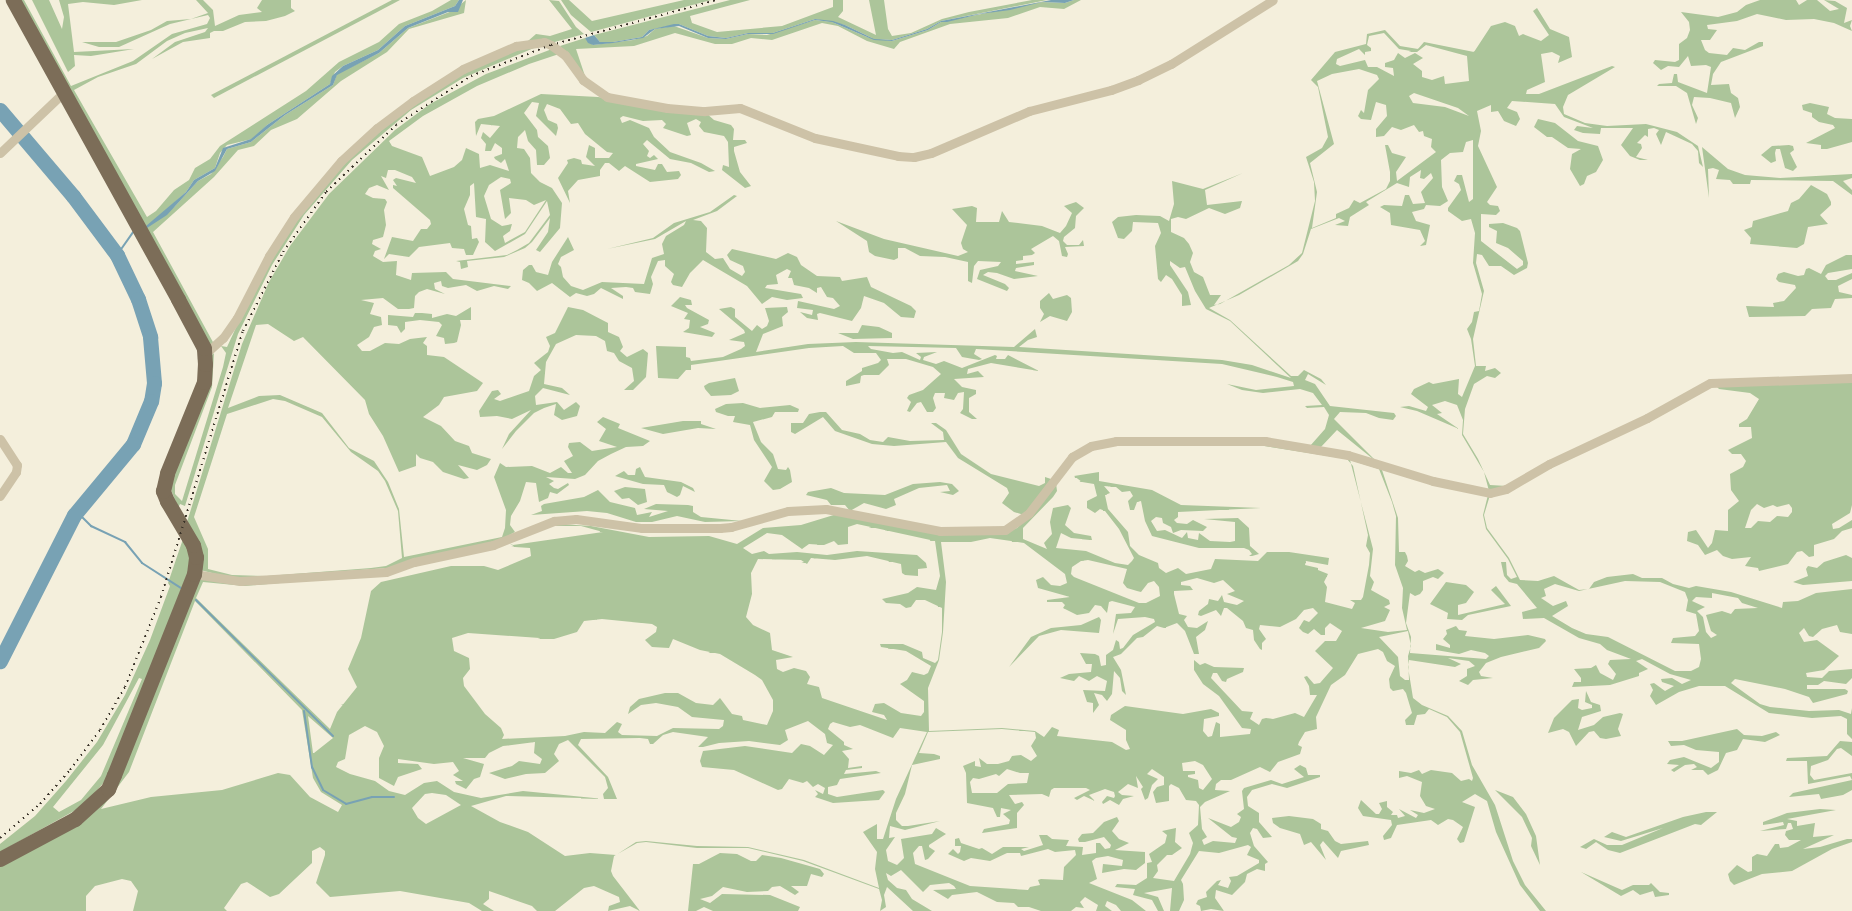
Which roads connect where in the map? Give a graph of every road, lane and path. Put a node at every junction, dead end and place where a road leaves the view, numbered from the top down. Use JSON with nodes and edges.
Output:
{"nodes":[{"id":1,"x":13,"y":0,"type":"edge"},
{"id":2,"x":1274,"y":0,"type":"edge"},
{"id":3,"x":63,"y":93,"type":"junction"},
{"id":4,"x":0,"y":153,"type":"edge"},
{"id":5,"x":205,"y":354,"type":"junction"},
{"id":6,"x":1852,"y":378,"type":"edge"},
{"id":7,"x":0,"y":439,"type":"edge"},
{"id":8,"x":0,"y":496,"type":"edge"},
{"id":9,"x":194,"y":573,"type":"junction"},
{"id":10,"x":0,"y":859,"type":"edge"}],
"edges":[{"from":1,"to":3,"type":"main road"},
{"from":2,"to":5,"type":"street"},
{"from":3,"to":4,"type":"street"},
{"from":3,"to":5,"type":"main road"},
{"from":5,"to":9,"type":"main road"},
{"from":6,"to":9,"type":"street"},
{"from":7,"to":8,"type":"street"},
{"from":9,"to":10,"type":"main road"}]}
